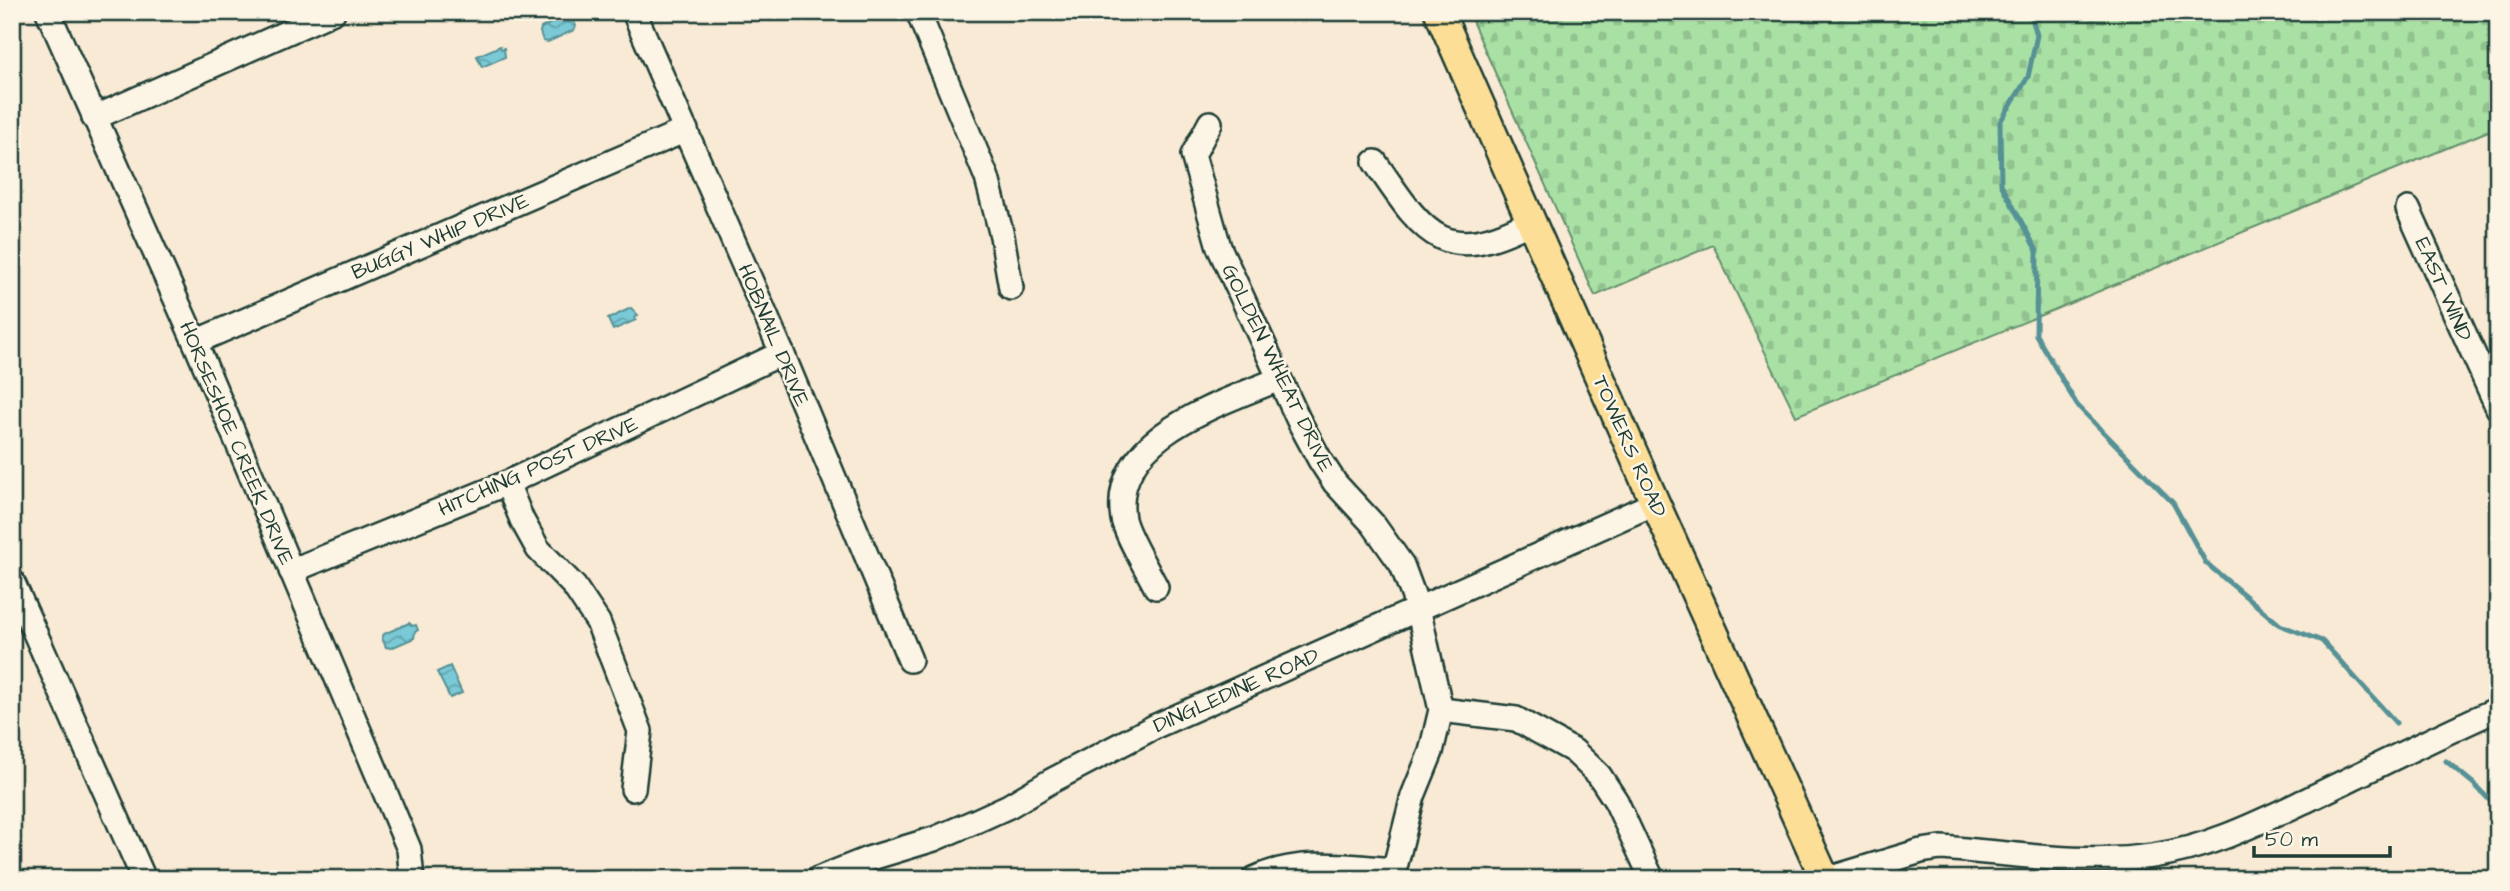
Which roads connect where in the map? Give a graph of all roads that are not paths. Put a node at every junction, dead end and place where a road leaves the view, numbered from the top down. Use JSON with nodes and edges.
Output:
{"nodes":[{"id":1,"x":48,"y":12,"type":"edge"},
{"id":2,"x":333,"y":12,"type":"edge"},
{"id":3,"x":634,"y":12,"type":"edge"},
{"id":4,"x":918,"y":12,"type":"edge"},
{"id":5,"x":1439,"y":12,"type":"edge"},
{"id":6,"x":94,"y":118,"type":"junction"},
{"id":7,"x":1210,"y":123,"type":"dead end"},
{"id":8,"x":686,"y":130,"type":"junction"},
{"id":9,"x":1375,"y":162,"type":"dead end"},
{"id":10,"x":2408,"y":209,"type":"dead end"},
{"id":11,"x":1532,"y":221,"type":"junction"},
{"id":12,"x":1010,"y":288,"type":"dead end"},
{"id":13,"x":195,"y":342,"type":"junction"},
{"id":14,"x":782,"y":353,"type":"junction"},
{"id":15,"x":1279,"y":379,"type":"junction"},
{"id":16,"x":2498,"y":408,"type":"edge"},
{"id":17,"x":507,"y":483,"type":"junction"},
{"id":18,"x":1655,"y":503,"type":"junction"},
{"id":19,"x":291,"y":571,"type":"junction"},
{"id":20,"x":12,"y":581,"type":"edge"},
{"id":21,"x":1156,"y":587,"type":"dead end"},
{"id":22,"x":1418,"y":608,"type":"junction"},
{"id":23,"x":910,"y":660,"type":"dead end"},
{"id":24,"x":2498,"y":709,"type":"edge"},
{"id":25,"x":1441,"y":710,"type":"junction"},
{"id":26,"x":634,"y":789,"type":"dead end"},
{"id":27,"x":1392,"y":874,"type":"edge"},
{"id":28,"x":144,"y":879,"type":"edge"},
{"id":29,"x":412,"y":879,"type":"edge"},
{"id":30,"x":818,"y":879,"type":"edge"},
{"id":31,"x":1254,"y":879,"type":"edge"},
{"id":32,"x":1652,"y":879,"type":"edge"},
{"id":33,"x":1827,"y":879,"type":"edge"}],
"edges":[{"from":1,"to":6,"type":"street","name":"HORSESHOE CREEK DRIVE"},
{"from":2,"to":6,"type":"street"},
{"from":3,"to":8,"type":"street","name":"HOBNAIL DRIVE"},
{"from":4,"to":12,"type":"street"},
{"from":5,"to":11,"type":"main road","name":"TOWERS ROAD"},
{"from":6,"to":13,"type":"street","name":"HORSESHOE CREEK DRIVE"},
{"from":7,"to":15,"type":"street","name":"GOLDEN WHEAT DRIVE"},
{"from":8,"to":13,"type":"street","name":"BUGGY WHIP DRIVE"},
{"from":8,"to":14,"type":"street","name":"HOBNAIL DRIVE"},
{"from":9,"to":11,"type":"street"},
{"from":10,"to":16,"type":"street","name":"EAST WIND"},
{"from":11,"to":18,"type":"main road","name":"TOWERS ROAD"},
{"from":13,"to":19,"type":"street","name":"HORSESHOE CREEK DRIVE"},
{"from":14,"to":17,"type":"street","name":"HITCHING POST DRIVE"},
{"from":14,"to":23,"type":"street","name":"HOBNAIL DRIVE"},
{"from":15,"to":21,"type":"street"},
{"from":15,"to":22,"type":"street","name":"GOLDEN WHEAT DRIVE"},
{"from":17,"to":19,"type":"street","name":"HITCHING POST DRIVE"},
{"from":17,"to":26,"type":"street"},
{"from":18,"to":22,"type":"street","name":"DINGLEDINE ROAD"},
{"from":18,"to":33,"type":"main road","name":"TOWERS ROAD"},
{"from":19,"to":29,"type":"street","name":"HORSESHOE CREEK DRIVE"},
{"from":20,"to":28,"type":"street"},
{"from":22,"to":25,"type":"street","name":"GOLDEN WHEAT DRIVE"},
{"from":22,"to":30,"type":"street","name":"DINGLEDINE ROAD"},
{"from":24,"to":33,"type":"street"},
{"from":25,"to":27,"type":"street","name":"GOLDEN WHEAT DRIVE"},
{"from":25,"to":32,"type":"street"},
{"from":27,"to":31,"type":"street"}]}
